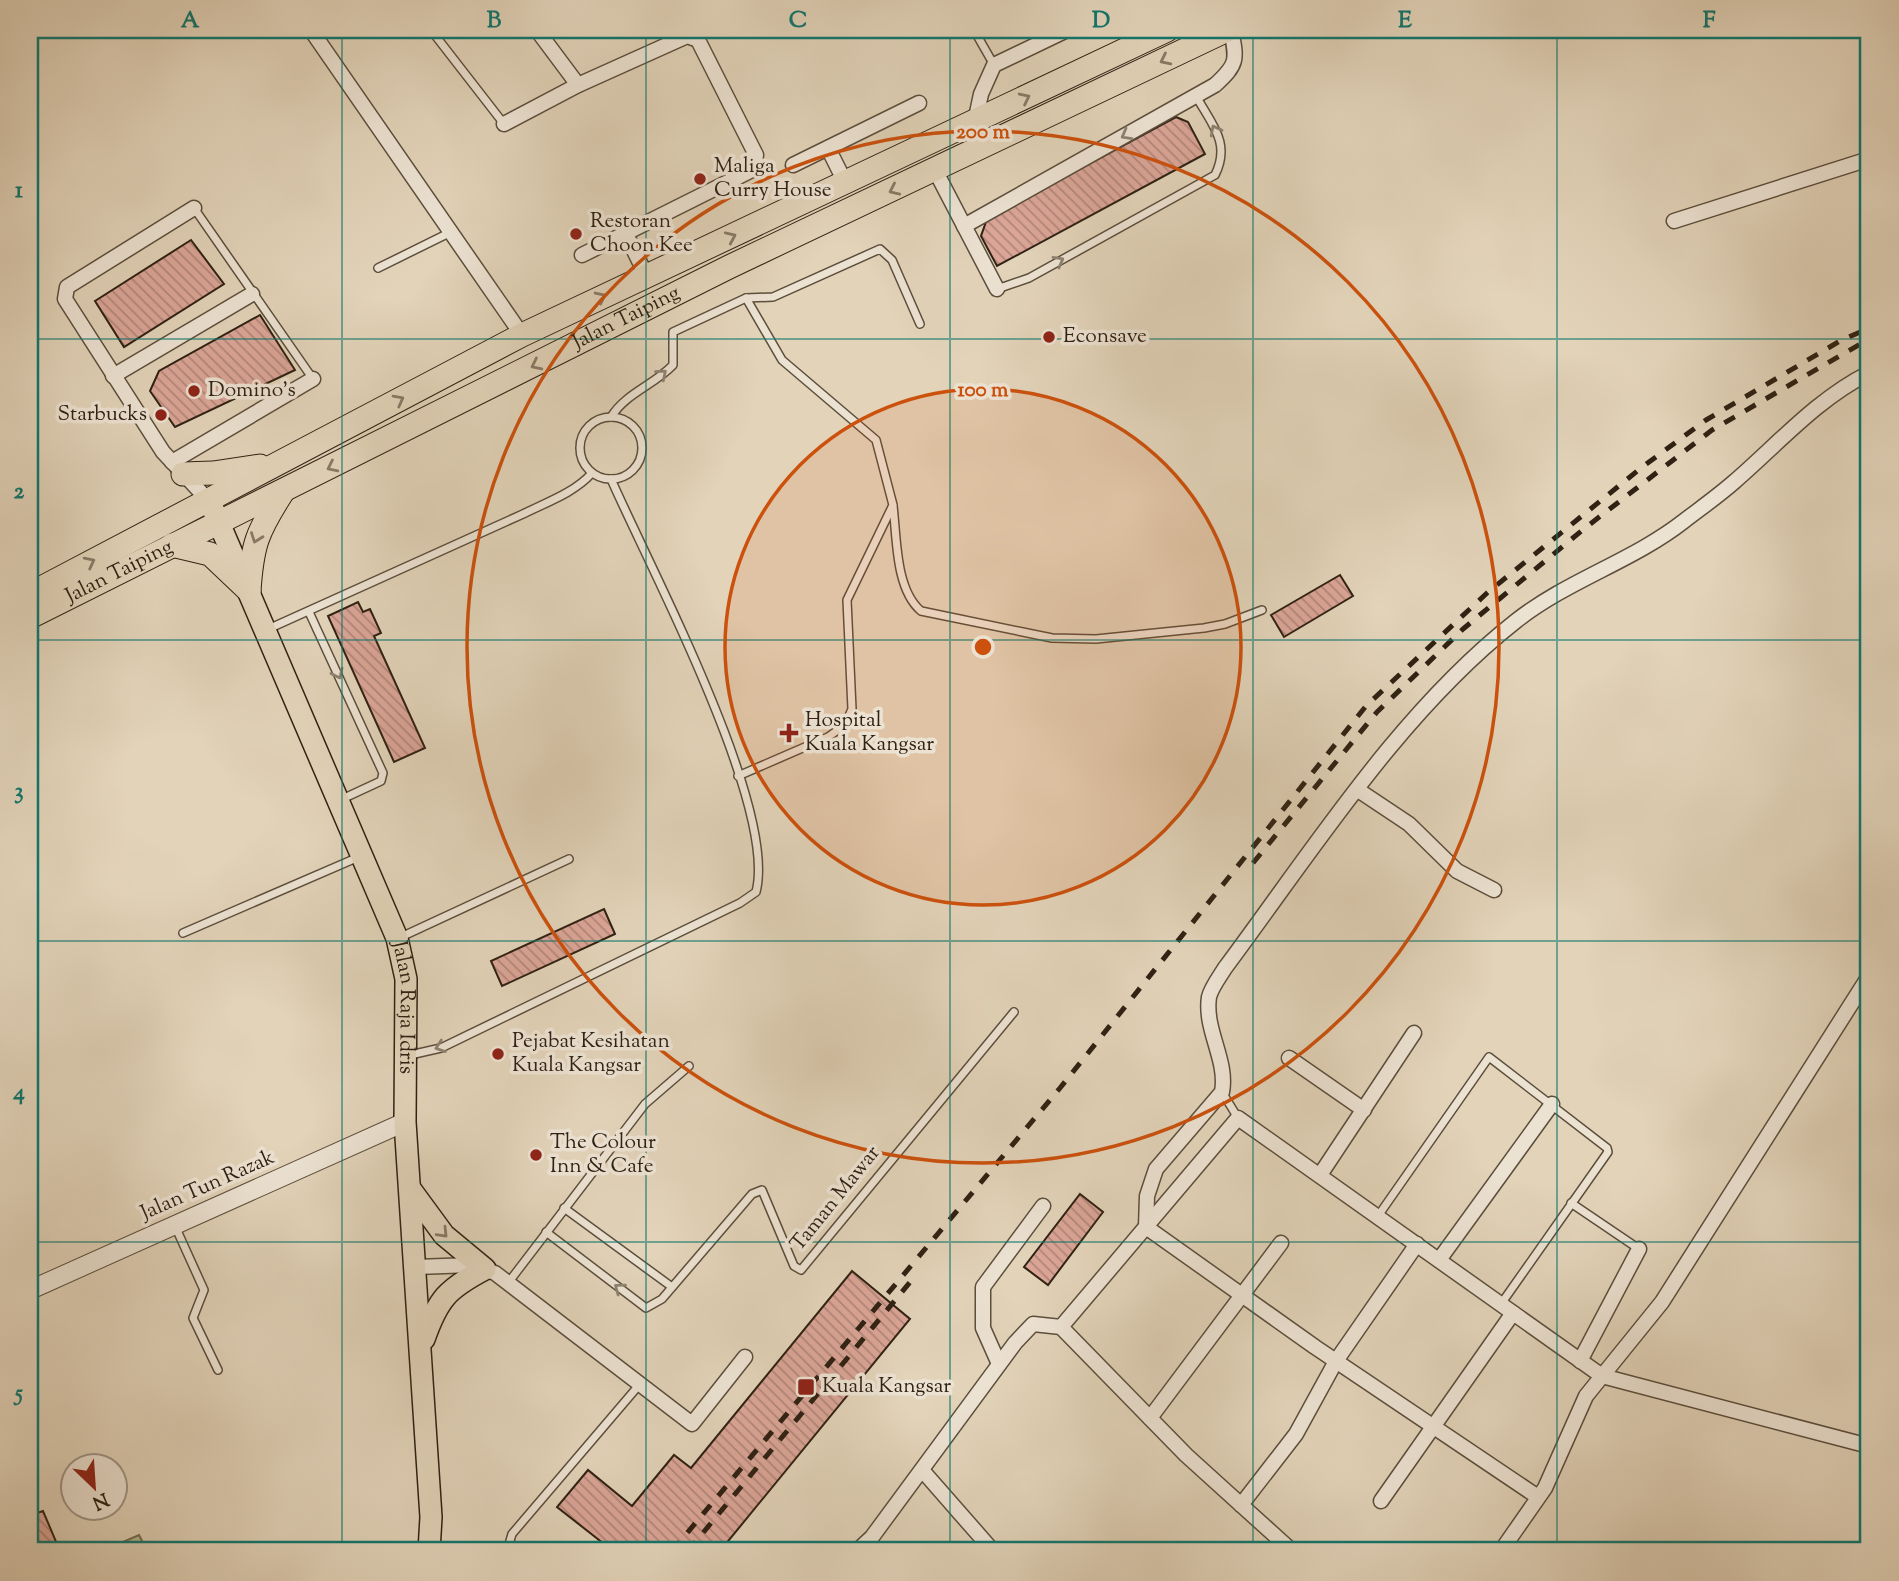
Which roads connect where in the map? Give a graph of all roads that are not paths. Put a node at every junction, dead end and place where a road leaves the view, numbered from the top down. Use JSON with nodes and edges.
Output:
{"nodes":[{"id":1,"x":311,"y":30,"type":"edge"},
{"id":2,"x":431,"y":30,"type":"edge"},
{"id":3,"x":537,"y":30,"type":"edge"},
{"id":4,"x":974,"y":30,"type":"edge"},
{"id":5,"x":1067,"y":30,"type":"edge"},
{"id":6,"x":1167,"y":30,"type":"edge"},
{"id":7,"x":1229,"y":30,"type":"edge"},
{"id":8,"x":994,"y":65,"type":"junction"},
{"id":9,"x":578,"y":85,"type":"junction"},
{"id":10,"x":1196,"y":96,"type":"junction"},
{"id":11,"x":919,"y":103,"type":"dead end"},
{"id":12,"x":975,"y":122,"type":"junction"},
{"id":13,"x":504,"y":124,"type":"joint"},
{"id":14,"x":828,"y":148,"type":"junction"},
{"id":15,"x":1869,"y":159,"type":"edge"},
{"id":16,"x":793,"y":165,"type":"dead end"},
{"id":17,"x":935,"y":170,"type":"junction"},
{"id":18,"x":846,"y":184,"type":"junction"},
{"id":19,"x":194,"y":208,"type":"joint"},
{"id":20,"x":1674,"y":221,"type":"dead end"},
{"id":21,"x":964,"y":226,"type":"junction"},
{"id":22,"x":451,"y":232,"type":"junction"},
{"id":23,"x":626,"y":234,"type":"junction"},
{"id":24,"x":582,"y":255,"type":"dead end"},
{"id":25,"x":729,"y":267,"type":"junction"},
{"id":26,"x":378,"y":268,"type":"dead end"},
{"id":27,"x":646,"y":275,"type":"junction"},
{"id":28,"x":997,"y":289,"type":"joint"},
{"id":29,"x":252,"y":294,"type":"junction"},
{"id":30,"x":746,"y":298,"type":"junction"},
{"id":31,"x":920,"y":324,"type":"dead end"},
{"id":32,"x":522,"y":335,"type":"junction"},
{"id":33,"x":1869,"y":373,"type":"edge"},
{"id":34,"x":113,"y":376,"type":"junction"},
{"id":35,"x":313,"y":379,"type":"joint"},
{"id":36,"x":611,"y":417,"type":"junction"},
{"id":37,"x":283,"y":461,"type":"junction"},
{"id":38,"x":178,"y":468,"type":"junction"},
{"id":39,"x":593,"y":472,"type":"junction"},
{"id":40,"x":611,"y":479,"type":"junction"},
{"id":41,"x":284,"y":490,"type":"junction"},
{"id":42,"x":209,"y":501,"type":"junction"},
{"id":43,"x":893,"y":505,"type":"junction"},
{"id":44,"x":219,"y":523,"type":"junction"},
{"id":45,"x":172,"y":545,"type":"junction"},
{"id":46,"x":249,"y":591,"type":"junction"},
{"id":47,"x":30,"y":594,"type":"edge"},
{"id":48,"x":1262,"y":610,"type":"dead end"},
{"id":49,"x":309,"y":612,"type":"junction"},
{"id":50,"x":30,"y":617,"type":"edge"},
{"id":51,"x":265,"y":630,"type":"junction"},
{"id":52,"x":738,"y":776,"type":"junction"},
{"id":53,"x":1359,"y":790,"type":"junction"},
{"id":54,"x":338,"y":800,"type":"junction"},
{"id":55,"x":362,"y":856,"type":"junction"},
{"id":56,"x":569,"y":859,"type":"dead end"},
{"id":57,"x":1494,"y":890,"type":"dead end"},
{"id":58,"x":183,"y":933,"type":"dead end"},
{"id":59,"x":397,"y":938,"type":"junction"},
{"id":60,"x":1869,"y":976,"type":"edge"},
{"id":61,"x":1014,"y":1012,"type":"dead end"},
{"id":62,"x":1414,"y":1033,"type":"dead end"},
{"id":63,"x":405,"y":1056,"type":"junction"},
{"id":64,"x":1289,"y":1058,"type":"dead end"},
{"id":65,"x":689,"y":1066,"type":"dead end"},
{"id":66,"x":1222,"y":1092,"type":"junction"},
{"id":67,"x":1552,"y":1104,"type":"junction"},
{"id":68,"x":1364,"y":1110,"type":"junction"},
{"id":69,"x":1238,"y":1118,"type":"junction"},
{"id":70,"x":405,"y":1122,"type":"junction"},
{"id":71,"x":1320,"y":1175,"type":"junction"},
{"id":72,"x":410,"y":1188,"type":"junction"},
{"id":73,"x":1571,"y":1203,"type":"junction"},
{"id":74,"x":1043,"y":1206,"type":"dead end"},
{"id":75,"x":564,"y":1208,"type":"junction"},
{"id":76,"x":1378,"y":1216,"type":"junction"},
{"id":77,"x":175,"y":1225,"type":"junction"},
{"id":78,"x":1146,"y":1227,"type":"junction"},
{"id":79,"x":546,"y":1232,"type":"junction"},
{"id":80,"x":1281,"y":1243,"type":"dead end"},
{"id":81,"x":1417,"y":1244,"type":"junction"},
{"id":82,"x":1639,"y":1249,"type":"joint"},
{"id":83,"x":1439,"y":1260,"type":"junction"},
{"id":84,"x":416,"y":1267,"type":"junction"},
{"id":85,"x":485,"y":1269,"type":"junction"},
{"id":86,"x":508,"y":1283,"type":"junction"},
{"id":87,"x":672,"y":1287,"type":"junction"},
{"id":88,"x":30,"y":1290,"type":"edge"},
{"id":89,"x":1242,"y":1295,"type":"junction"},
{"id":90,"x":1501,"y":1304,"type":"junction"},
{"id":91,"x":1513,"y":1312,"type":"junction"},
{"id":92,"x":1061,"y":1327,"type":"junction"},
{"id":93,"x":421,"y":1349,"type":"junction"},
{"id":94,"x":745,"y":1357,"type":"dead end"},
{"id":95,"x":1336,"y":1361,"type":"junction"},
{"id":96,"x":1580,"y":1361,"type":"junction"},
{"id":97,"x":999,"y":1364,"type":"junction"},
{"id":98,"x":218,"y":1370,"type":"dead end"},
{"id":99,"x":1602,"y":1376,"type":"junction"},
{"id":100,"x":640,"y":1384,"type":"junction"},
{"id":101,"x":1150,"y":1418,"type":"junction"},
{"id":102,"x":1433,"y":1427,"type":"junction"},
{"id":103,"x":1869,"y":1445,"type":"edge"},
{"id":104,"x":922,"y":1470,"type":"junction"},
{"id":105,"x":1538,"y":1497,"type":"junction"},
{"id":106,"x":1381,"y":1501,"type":"dead end"},
{"id":107,"x":1241,"y":1505,"type":"junction"},
{"id":108,"x":429,"y":1551,"type":"edge"},
{"id":109,"x":507,"y":1551,"type":"edge"},
{"id":110,"x":857,"y":1551,"type":"edge"},
{"id":111,"x":993,"y":1551,"type":"edge"},
{"id":112,"x":1292,"y":1551,"type":"edge"},
{"id":113,"x":1501,"y":1551,"type":"edge"}],
"edges":[{"from":1,"to":22,"type":"street"},
{"from":2,"to":13,"type":"lane"},
{"from":3,"to":9,"type":"street"},
{"from":4,"to":8,"type":"lane"},
{"from":5,"to":8,"type":"street"},
{"from":12,"to":6,"type":"highway","name":"Jalan Taiping","one_way":true},
{"from":7,"to":10,"type":"street"},
{"from":7,"to":17,"type":"highway","name":"Jalan Taiping","one_way":true},
{"from":8,"to":12,"type":"street"},
{"from":9,"to":13,"type":"street"},
{"from":9,"to":23,"type":"street"},
{"from":10,"to":21,"type":"street","one_way":true},
{"from":28,"to":10,"type":"lane","one_way":true},
{"from":11,"to":14,"type":"street"},
{"from":12,"to":18,"type":"highway","name":"Jalan Taiping"},
{"from":14,"to":16,"type":"street"},
{"from":14,"to":18,"type":"street"},
{"from":15,"to":20,"type":"street"},
{"from":17,"to":21,"type":"street"},
{"from":17,"to":25,"type":"highway","name":"Jalan Taiping","one_way":true},
{"from":27,"to":18,"type":"highway","name":"Jalan Taiping","one_way":true},
{"from":19,"to":29,"type":"lane"},
{"from":19,"to":34,"type":"street"},
{"from":21,"to":28,"type":"street"},
{"from":22,"to":26,"type":"lane"},
{"from":22,"to":32,"type":"street"},
{"from":23,"to":24,"type":"street"},
{"from":23,"to":27,"type":"street"},
{"from":25,"to":27,"type":"highway"},
{"from":25,"to":41,"type":"highway","name":"Jalan Taiping","one_way":true},
{"from":32,"to":27,"type":"highway","name":"Jalan Taiping","one_way":true},
{"from":29,"to":34,"type":"street"},
{"from":29,"to":35,"type":"lane"},
{"from":30,"to":31,"type":"lane"},
{"from":36,"to":30,"type":"lane","one_way":true},
{"from":30,"to":43,"type":"lane"},
{"from":37,"to":32,"type":"highway","name":"Jalan Taiping","one_way":true},
{"from":33,"to":53,"type":"street"},
{"from":34,"to":38,"type":"street"},
{"from":35,"to":38,"type":"street"},
{"from":36,"to":39,"type":"lane"},
{"from":36,"to":40,"type":"lane"},
{"from":37,"to":38,"type":"highway"},
{"from":37,"to":42,"type":"highway","name":"Jalan Taiping"},
{"from":38,"to":42,"type":"street"},
{"from":39,"to":40,"type":"lane"},
{"from":39,"to":49,"type":"lane"},
{"from":40,"to":52,"type":"lane"},
{"from":41,"to":44,"type":"highway","name":"Jalan Taiping"},
{"from":41,"to":46,"type":"highway","one_way":true},
{"from":42,"to":44,"type":"main road","name":"Jalan Raja Idris"},
{"from":47,"to":42,"type":"highway","name":"Jalan Taiping","one_way":true},
{"from":43,"to":48,"type":"lane"},
{"from":43,"to":52,"type":"lane"},
{"from":44,"to":45,"type":"highway","name":"Jalan Taiping"},
{"from":44,"to":46,"type":"main road","name":"Jalan Raja Idris"},
{"from":45,"to":46,"type":"highway"},
{"from":45,"to":50,"type":"highway","name":"Jalan Taiping"},
{"from":46,"to":51,"type":"main road","name":"Jalan Raja Idris"},
{"from":49,"to":51,"type":"lane"},
{"from":49,"to":54,"type":"lane","one_way":true},
{"from":51,"to":54,"type":"main road","name":"Jalan Raja Idris"},
{"from":52,"to":63,"type":"lane","one_way":true},
{"from":53,"to":57,"type":"street"},
{"from":53,"to":66,"type":"street"},
{"from":54,"to":55,"type":"main road","name":"Jalan Raja Idris"},
{"from":55,"to":58,"type":"lane"},
{"from":55,"to":59,"type":"main road","name":"Jalan Raja Idris"},
{"from":56,"to":59,"type":"lane"},
{"from":59,"to":63,"type":"main road","name":"Jalan Raja Idris"},
{"from":60,"to":99,"type":"street"},
{"from":61,"to":87,"type":"lane","name":"Taman Mawar"},
{"from":62,"to":68,"type":"street"},
{"from":63,"to":70,"type":"main road","name":"Jalan Raja Idris"},
{"from":64,"to":68,"type":"street"},
{"from":65,"to":75,"type":"lane"},
{"from":66,"to":69,"type":"lane"},
{"from":66,"to":78,"type":"street"},
{"from":67,"to":73,"type":"lane"},
{"from":67,"to":76,"type":"lane"},
{"from":67,"to":83,"type":"street"},
{"from":68,"to":71,"type":"street"},
{"from":69,"to":71,"type":"street"},
{"from":69,"to":78,"type":"street"},
{"from":70,"to":72,"type":"main road","name":"Jalan Raja Idris"},
{"from":70,"to":77,"type":"street","name":"Jalan Tun Razak"},
{"from":71,"to":76,"type":"street"},
{"from":72,"to":84,"type":"main road","name":"Jalan Raja Idris"},
{"from":72,"to":85,"type":"main road","one_way":true},
{"from":73,"to":82,"type":"lane"},
{"from":73,"to":90,"type":"lane"},
{"from":74,"to":97,"type":"street"},
{"from":75,"to":79,"type":"lane"},
{"from":75,"to":87,"type":"lane"},
{"from":76,"to":81,"type":"street"},
{"from":77,"to":88,"type":"street","name":"Jalan Tun Razak"},
{"from":77,"to":98,"type":"lane"},
{"from":78,"to":89,"type":"street"},
{"from":78,"to":92,"type":"street"},
{"from":79,"to":86,"type":"lane"},
{"from":87,"to":79,"type":"lane","name":"Taman Mawar","one_way":true},
{"from":80,"to":89,"type":"street"},
{"from":81,"to":83,"type":"street"},
{"from":81,"to":95,"type":"street"},
{"from":82,"to":96,"type":"street"},
{"from":83,"to":90,"type":"street"},
{"from":84,"to":85,"type":"street"},
{"from":84,"to":93,"type":"main road","name":"Jalan Raja Idris"},
{"from":85,"to":86,"type":"street"},
{"from":85,"to":93,"type":"main road"},
{"from":86,"to":100,"type":"street"},
{"from":89,"to":95,"type":"street"},
{"from":89,"to":101,"type":"street"},
{"from":90,"to":91,"type":"street"},
{"from":91,"to":96,"type":"street"},
{"from":91,"to":102,"type":"street"},
{"from":92,"to":97,"type":"street"},
{"from":92,"to":101,"type":"street"},
{"from":93,"to":108,"type":"main road","name":"Jalan Raja Idris"},
{"from":94,"to":100,"type":"street"},
{"from":95,"to":102,"type":"street"},
{"from":95,"to":107,"type":"street"},
{"from":96,"to":99,"type":"street"},
{"from":97,"to":104,"type":"street"},
{"from":99,"to":103,"type":"street"},
{"from":99,"to":105,"type":"street"},
{"from":100,"to":109,"type":"lane"},
{"from":101,"to":107,"type":"street"},
{"from":102,"to":105,"type":"street"},
{"from":102,"to":106,"type":"street"},
{"from":104,"to":110,"type":"street"},
{"from":104,"to":111,"type":"street"},
{"from":105,"to":113,"type":"street"},
{"from":107,"to":112,"type":"street"}]}
